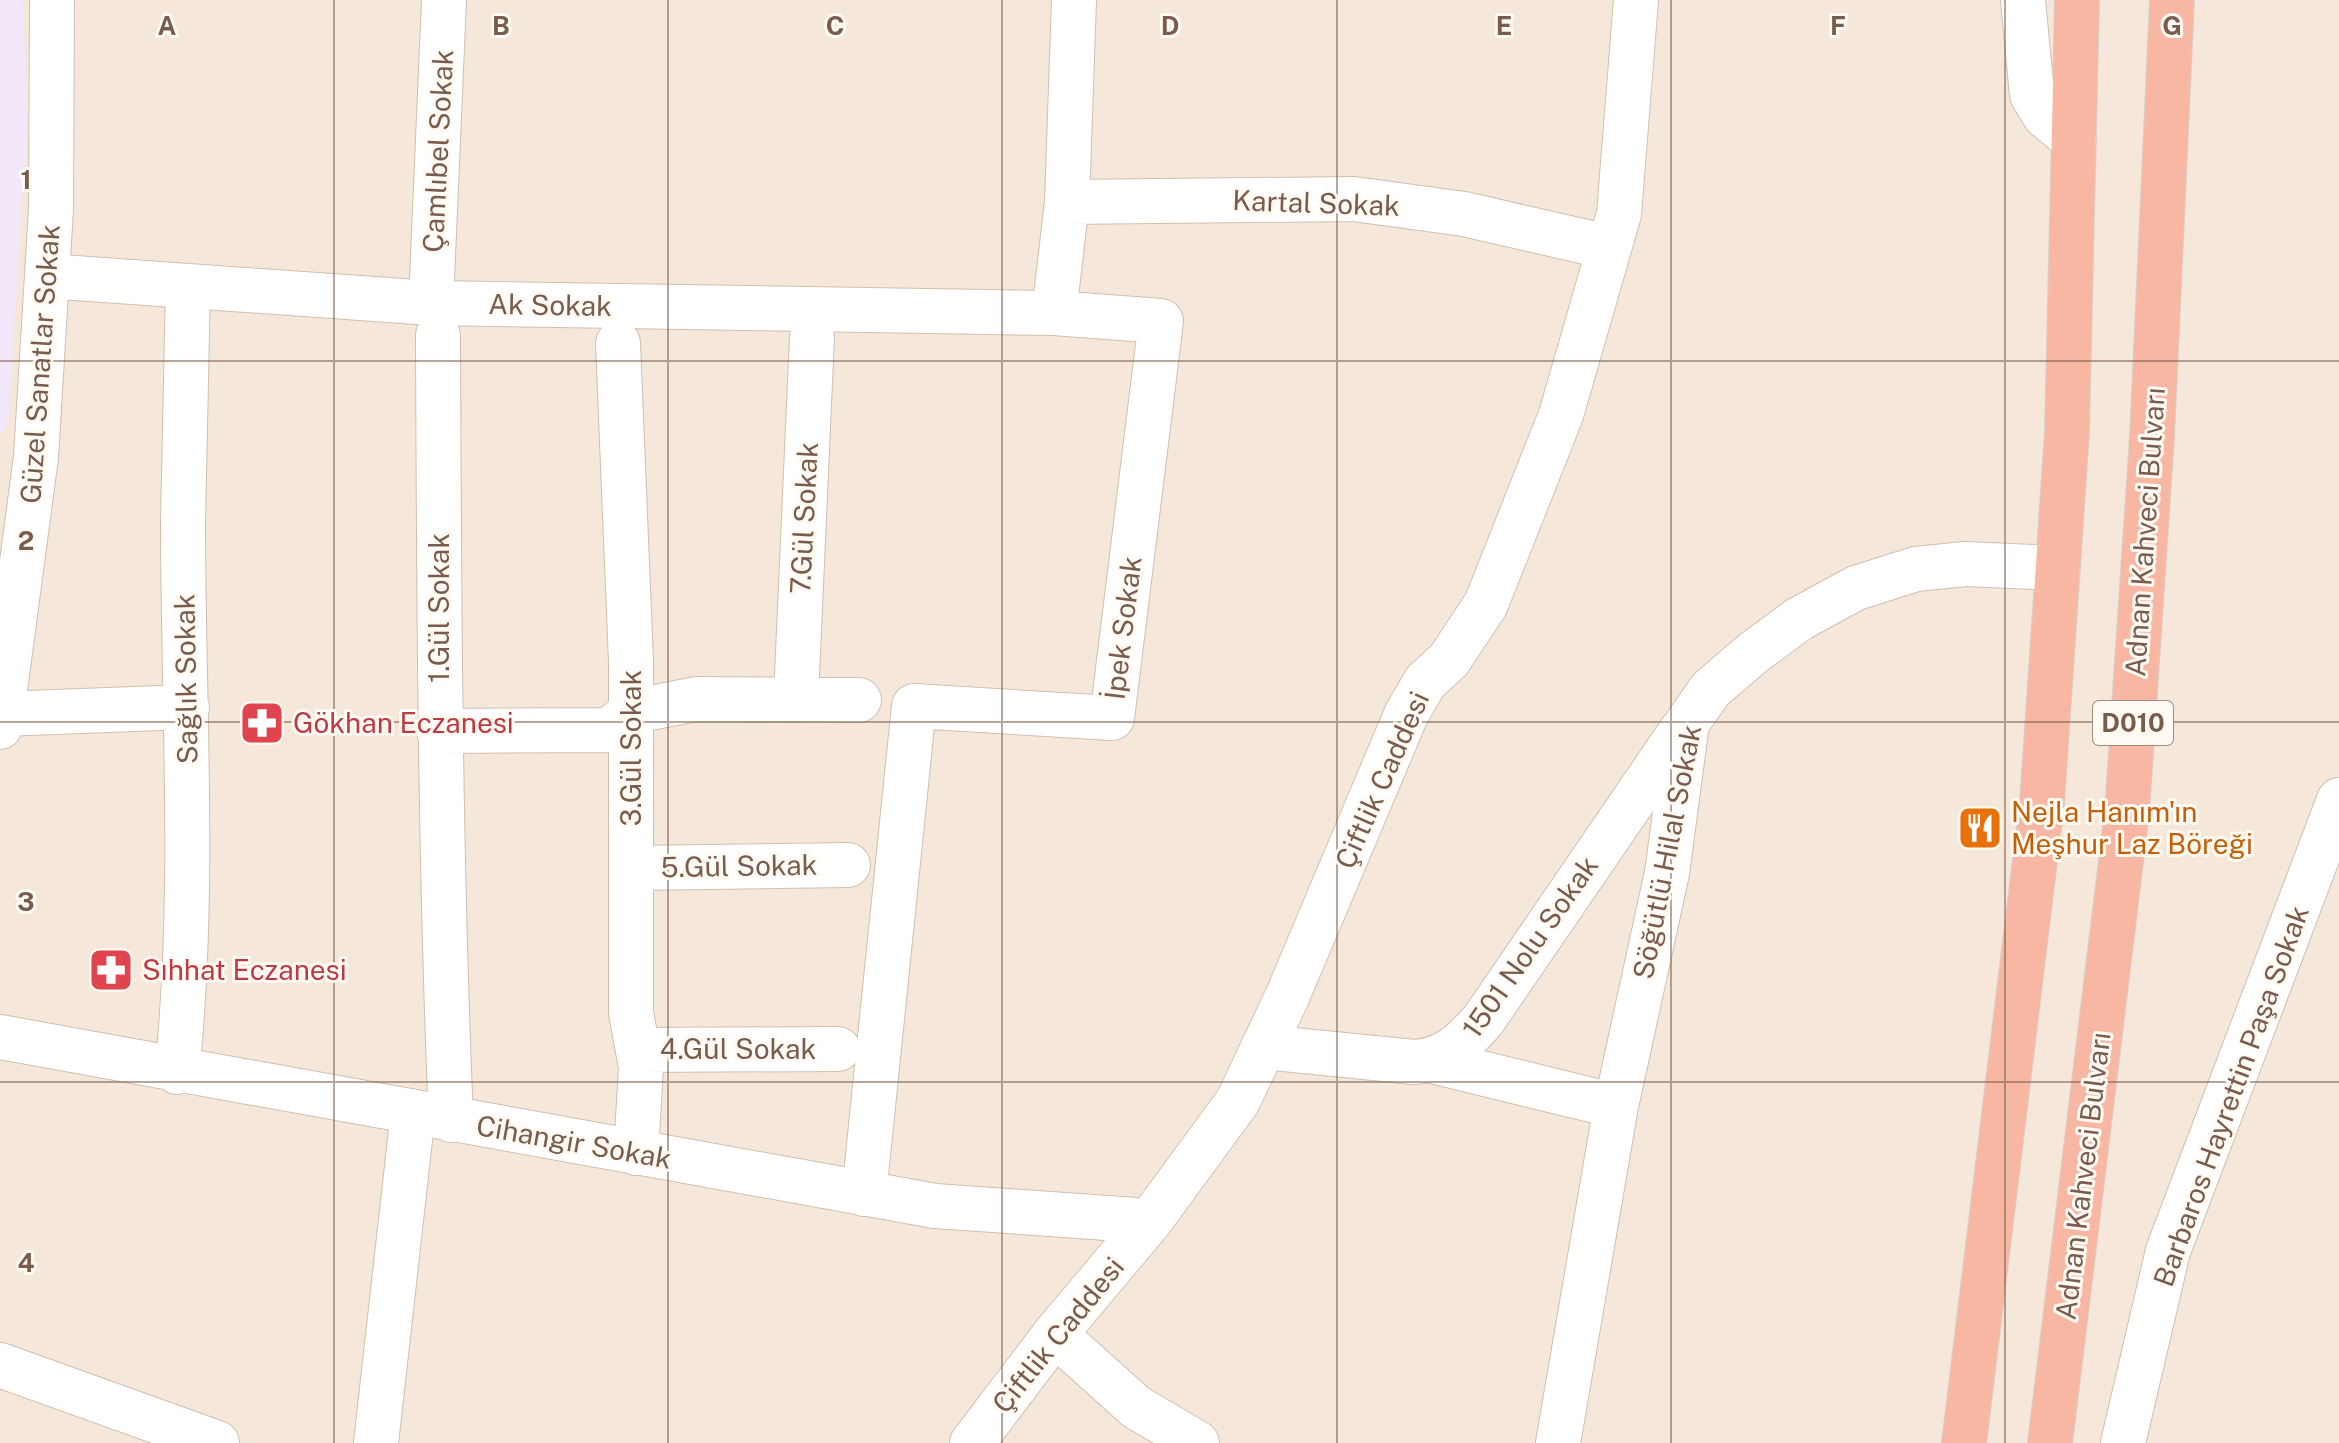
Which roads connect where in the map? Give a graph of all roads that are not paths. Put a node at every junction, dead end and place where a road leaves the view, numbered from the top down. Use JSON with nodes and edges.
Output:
{"nodes":[{"id":1,"x":52,"y":0,"type":"edge"},
{"id":2,"x":444,"y":0,"type":"edge"},
{"id":3,"x":1074,"y":0,"type":"edge"},
{"id":4,"x":1636,"y":0,"type":"edge"},
{"id":5,"x":2023,"y":0,"type":"edge"},
{"id":6,"x":2077,"y":0,"type":"edge"},
{"id":7,"x":2172,"y":0,"type":"edge"},
{"id":8,"x":2074,"y":140,"type":"junction"},
{"id":9,"x":1067,"y":202,"type":"junction"},
{"id":10,"x":1608,"y":247,"type":"junction"},
{"id":11,"x":47,"y":276,"type":"junction"},
{"id":12,"x":188,"y":286,"type":"junction"},
{"id":13,"x":1054,"y":313,"type":"junction"},
{"id":14,"x":435,"y":319,"type":"junction"},
{"id":15,"x":812,"y":337,"type":"dead end"},
{"id":16,"x":618,"y":343,"type":"dead end"},
{"id":17,"x":16,"y":493,"type":"edge"},
{"id":18,"x":2058,"y":568,"type":"junction"},
{"id":19,"x":796,"y":698,"type":"junction"},
{"id":20,"x":859,"y":700,"type":"dead end"},
{"id":21,"x":187,"y":707,"type":"junction"},
{"id":22,"x":630,"y":712,"type":"junction"},
{"id":23,"x":1,"y":720,"type":"edge"},
{"id":24,"x":1687,"y":723,"type":"junction"},
{"id":25,"x":439,"y":731,"type":"junction"},
{"id":26,"x":2339,"y":800,"type":"edge"},
{"id":27,"x":848,"y":865,"type":"dead end"},
{"id":28,"x":631,"y":868,"type":"junction"},
{"id":29,"x":0,"y":1037,"type":"edge"},
{"id":30,"x":1263,"y":1047,"type":"junction"},
{"id":31,"x":838,"y":1049,"type":"dead end"},
{"id":32,"x":638,"y":1050,"type":"junction"},
{"id":33,"x":1432,"y":1061,"type":"junction"},
{"id":34,"x":177,"y":1072,"type":"junction"},
{"id":35,"x":1616,"y":1106,"type":"junction"},
{"id":36,"x":432,"y":1117,"type":"junction"},
{"id":37,"x":636,"y":1153,"type":"junction"},
{"id":38,"x":864,"y":1194,"type":"junction"},
{"id":39,"x":1150,"y":1221,"type":"junction"},
{"id":40,"x":1055,"y":1334,"type":"junction"},
{"id":41,"x":0,"y":1365,"type":"edge"},
{"id":42,"x":217,"y":1443,"type":"edge"},
{"id":43,"x":376,"y":1443,"type":"edge"},
{"id":44,"x":972,"y":1443,"type":"edge"},
{"id":45,"x":1197,"y":1443,"type":"edge"},
{"id":46,"x":1558,"y":1443,"type":"edge"},
{"id":47,"x":1964,"y":1443,"type":"edge"},
{"id":48,"x":2050,"y":1443,"type":"edge"},
{"id":49,"x":2123,"y":1443,"type":"edge"}],
"edges":[{"from":1,"to":11,"type":"street","name":"Güzel Sanatlar Sokak"},
{"from":2,"to":14,"type":"street","name":"Çamlıbel Sokak"},
{"from":3,"to":9,"type":"street"},
{"from":4,"to":10,"type":"street","name":"Çiftlik Caddesi"},
{"from":5,"to":8,"type":"street"},
{"from":6,"to":8,"type":"highway"},
{"from":7,"to":48,"type":"highway","name":"Adnan Kahveci Bulvarı","number":"D010"},
{"from":8,"to":18,"type":"highway"},
{"from":9,"to":10,"type":"street","name":"Kartal Sokak"},
{"from":9,"to":13,"type":"street"},
{"from":10,"to":30,"type":"street","name":"Çiftlik Caddesi"},
{"from":11,"to":12,"type":"street","name":"Ak Sokak"},
{"from":11,"to":17,"type":"street","name":"Güzel Sanatlar Sokak"},
{"from":12,"to":14,"type":"street","name":"Ak Sokak"},
{"from":12,"to":21,"type":"street","name":"Sağlık Sokak"},
{"from":13,"to":14,"type":"street","name":"Ak Sokak"},
{"from":13,"to":38,"type":"street","name":"İpek Sokak"},
{"from":14,"to":25,"type":"street","name":"1.Gül Sokak"},
{"from":15,"to":19,"type":"street","name":"7.Gül Sokak"},
{"from":16,"to":22,"type":"street","name":"3.Gül Sokak"},
{"from":17,"to":23,"type":"street","name":"Güzel Sanatlar Sokak"},
{"from":18,"to":24,"type":"street","name":"Söğütlü Hilal Sokak"},
{"from":18,"to":47,"type":"highway"},
{"from":19,"to":20,"type":"street"},
{"from":19,"to":22,"type":"street"},
{"from":21,"to":23,"type":"street"},
{"from":21,"to":34,"type":"street","name":"Sağlık Sokak"},
{"from":22,"to":25,"type":"street"},
{"from":22,"to":28,"type":"street","name":"3.Gül Sokak"},
{"from":24,"to":33,"type":"street","name":"1501 Nolu Sokak"},
{"from":24,"to":35,"type":"street","name":"Söğütlü Hilal Sokak"},
{"from":25,"to":36,"type":"street","name":"1.Gül Sokak"},
{"from":26,"to":49,"type":"street","name":"Barbaros Hayrettin Paşa Sokak"},
{"from":27,"to":28,"type":"street","name":"5.Gül Sokak"},
{"from":28,"to":32,"type":"street","name":"3.Gül Sokak"},
{"from":29,"to":34,"type":"street","name":"Cihangir Sokak"},
{"from":30,"to":33,"type":"street"},
{"from":30,"to":39,"type":"street","name":"Çiftlik Caddesi"},
{"from":31,"to":32,"type":"street","name":"4.Gül Sokak"},
{"from":32,"to":37,"type":"street","name":"3.Gül Sokak"},
{"from":33,"to":35,"type":"street"},
{"from":34,"to":36,"type":"street","name":"Cihangir Sokak"},
{"from":35,"to":46,"type":"street","name":"Söğütlü Hilal Sokak"},
{"from":36,"to":37,"type":"street","name":"Cihangir Sokak"},
{"from":36,"to":43,"type":"street","name":"1.Gül Sokak"},
{"from":37,"to":38,"type":"street","name":"Cihangir Sokak"},
{"from":38,"to":39,"type":"street","name":"Cihangir Sokak"},
{"from":39,"to":40,"type":"street","name":"Çiftlik Caddesi"},
{"from":40,"to":44,"type":"street","name":"Çiftlik Caddesi"},
{"from":40,"to":45,"type":"street"},
{"from":41,"to":42,"type":"street"}]}
